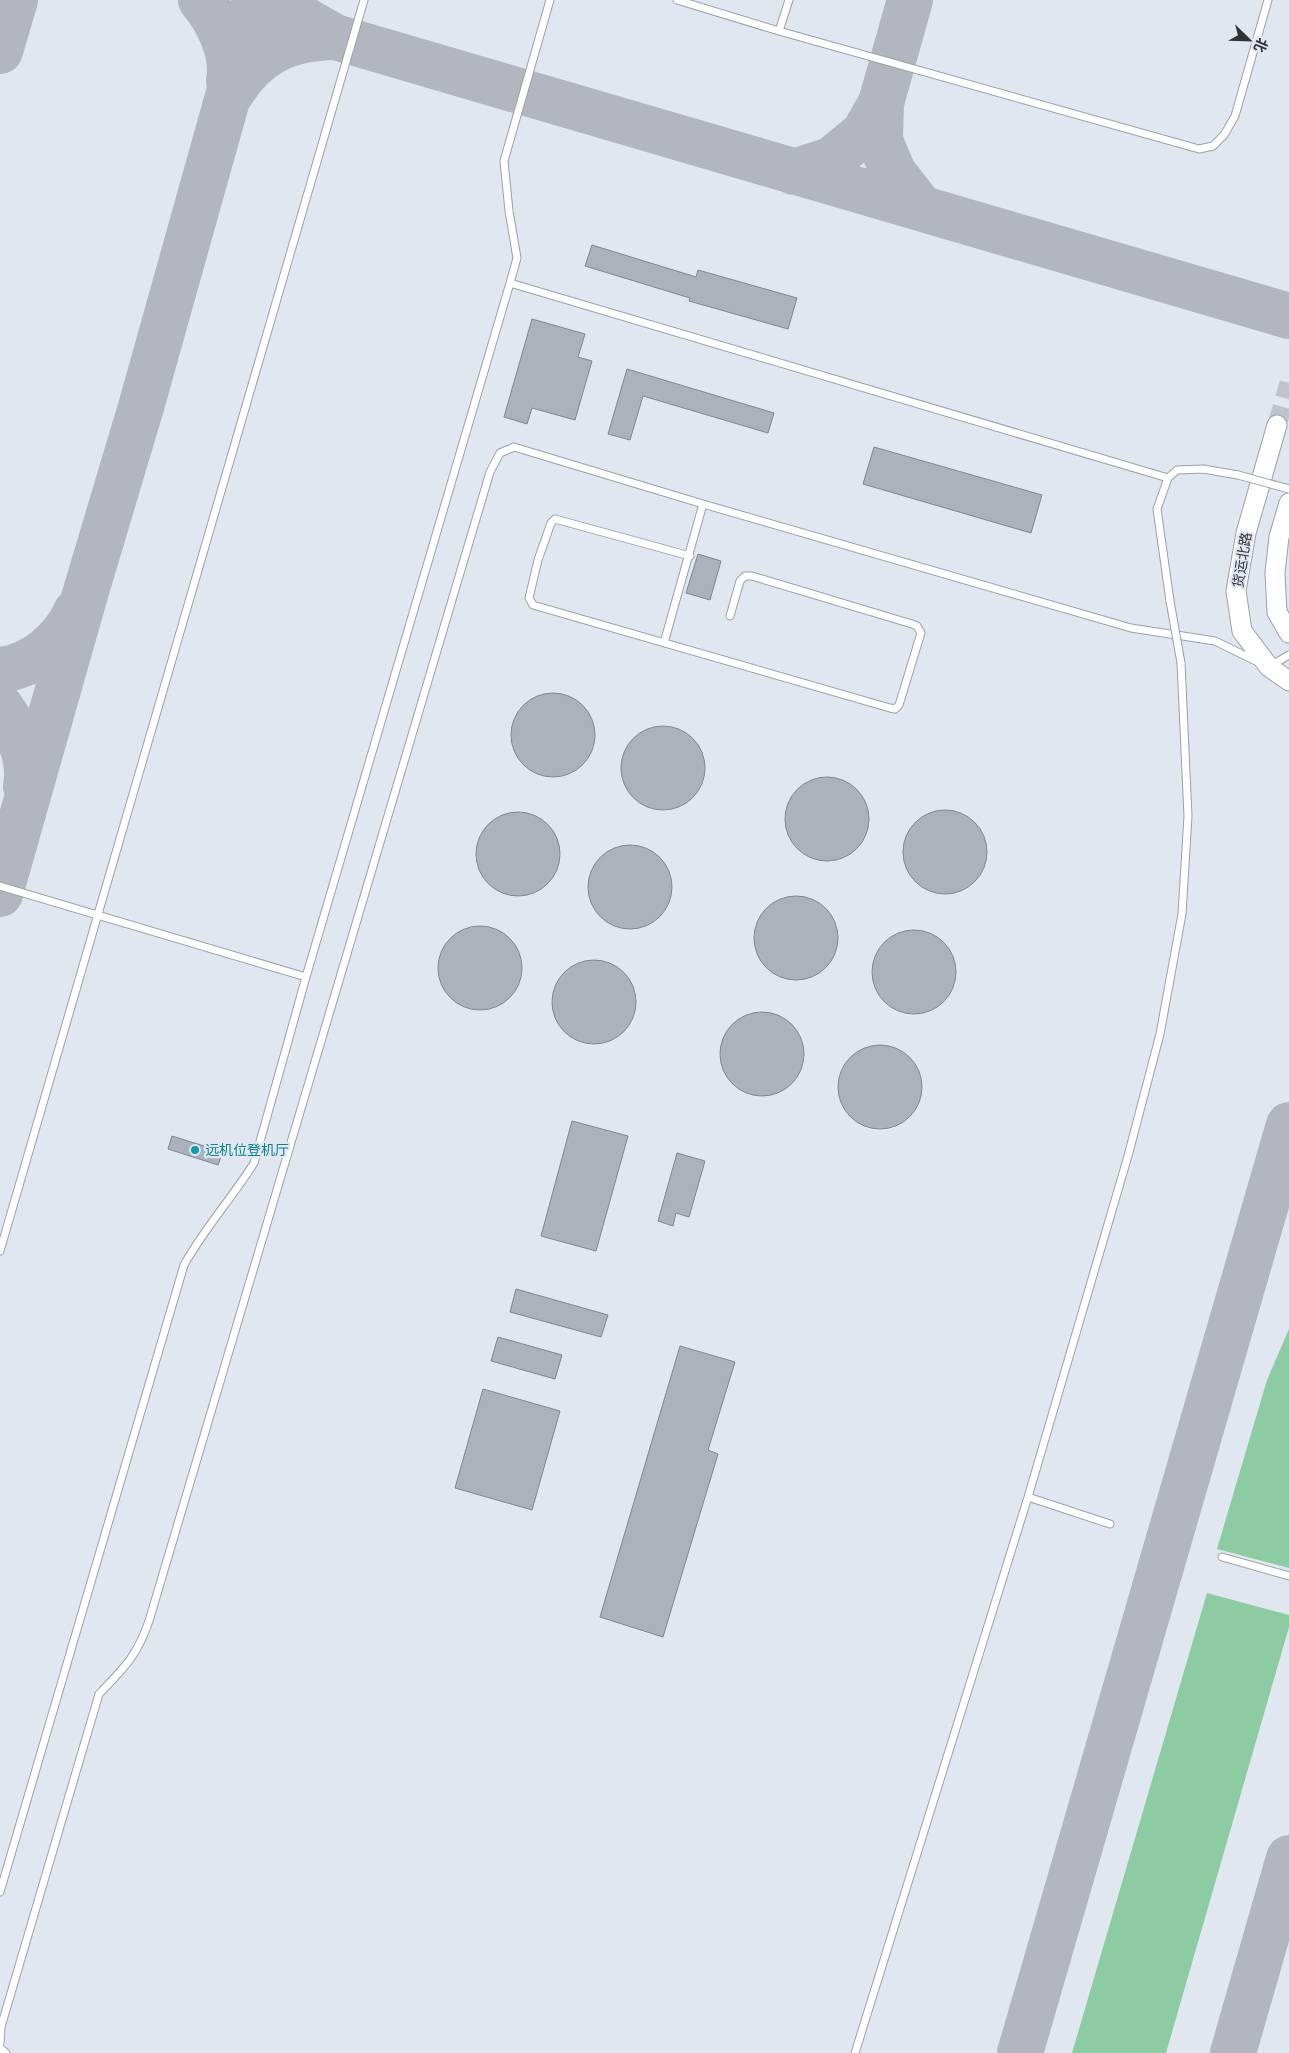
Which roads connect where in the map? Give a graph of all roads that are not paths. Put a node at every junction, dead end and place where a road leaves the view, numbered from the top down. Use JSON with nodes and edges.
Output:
{"nodes":[{"id":1,"x":364,"y":0,"type":"edge"},
{"id":2,"x":550,"y":0,"type":"edge"},
{"id":3,"x":677,"y":0,"type":"edge"},
{"id":4,"x":789,"y":0,"type":"edge"},
{"id":5,"x":1268,"y":0,"type":"edge"},
{"id":6,"x":780,"y":31,"type":"junction"},
{"id":7,"x":510,"y":283,"type":"junction"},
{"id":8,"x":1277,"y":425,"type":"tunnel mouth"},
{"id":9,"x":1168,"y":478,"type":"junction"},
{"id":10,"x":1289,"y":489,"type":"edge"},
{"id":11,"x":703,"y":504,"type":"junction"},
{"id":12,"x":1289,"y":504,"type":"edge"},
{"id":13,"x":690,"y":556,"type":"junction"},
{"id":14,"x":730,"y":616,"type":"dead end"},
{"id":15,"x":1289,"y":633,"type":"edge"},
{"id":16,"x":664,"y":643,"type":"junction"},
{"id":17,"x":1289,"y":655,"type":"edge"},
{"id":18,"x":1269,"y":667,"type":"junction"},
{"id":19,"x":1289,"y":681,"type":"edge"},
{"id":20,"x":0,"y":886,"type":"edge"},
{"id":21,"x":97,"y":915,"type":"junction"},
{"id":22,"x":306,"y":976,"type":"junction"},
{"id":23,"x":0,"y":1252,"type":"edge"},
{"id":24,"x":1028,"y":1497,"type":"junction"},
{"id":25,"x":1110,"y":1524,"type":"dead end"},
{"id":26,"x":1222,"y":1557,"type":"dead end"},
{"id":27,"x":1289,"y":1576,"type":"edge"},
{"id":28,"x":0,"y":1892,"type":"edge"},
{"id":29,"x":0,"y":2043,"type":"edge"},
{"id":30,"x":0,"y":2048,"type":"edge"},
{"id":31,"x":6,"y":2053,"type":"edge"},
{"id":32,"x":855,"y":2053,"type":"edge"}],
"edges":[{"from":1,"to":21,"type":"lane"},
{"from":2,"to":7,"type":"lane"},
{"from":3,"to":6,"type":"lane"},
{"from":4,"to":6,"type":"lane"},
{"from":5,"to":6,"type":"lane"},
{"from":7,"to":9,"type":"lane"},
{"from":7,"to":22,"type":"lane"},
{"from":8,"to":18,"type":"main road","name":"货运北路"},
{"from":9,"to":10,"type":"lane","bridge":true},
{"from":9,"to":24,"type":"lane","bridge":true},
{"from":11,"to":13,"type":"lane"},
{"from":11,"to":18,"type":"lane"},
{"from":11,"to":29,"type":"lane"},
{"from":12,"to":15,"type":"main road"},
{"from":13,"to":16,"type":"lane"},
{"from":13,"to":16,"type":"lane"},
{"from":14,"to":16,"type":"lane"},
{"from":17,"to":18,"type":"lane"},
{"from":18,"to":19,"type":"main road","name":"货运北路"},
{"from":20,"to":21,"type":"lane"},
{"from":21,"to":22,"type":"lane"},
{"from":21,"to":23,"type":"lane"},
{"from":22,"to":28,"type":"lane"},
{"from":24,"to":25,"type":"lane"},
{"from":24,"to":32,"type":"lane"},
{"from":26,"to":27,"type":"lane"},
{"from":30,"to":31,"type":"lane"}]}
